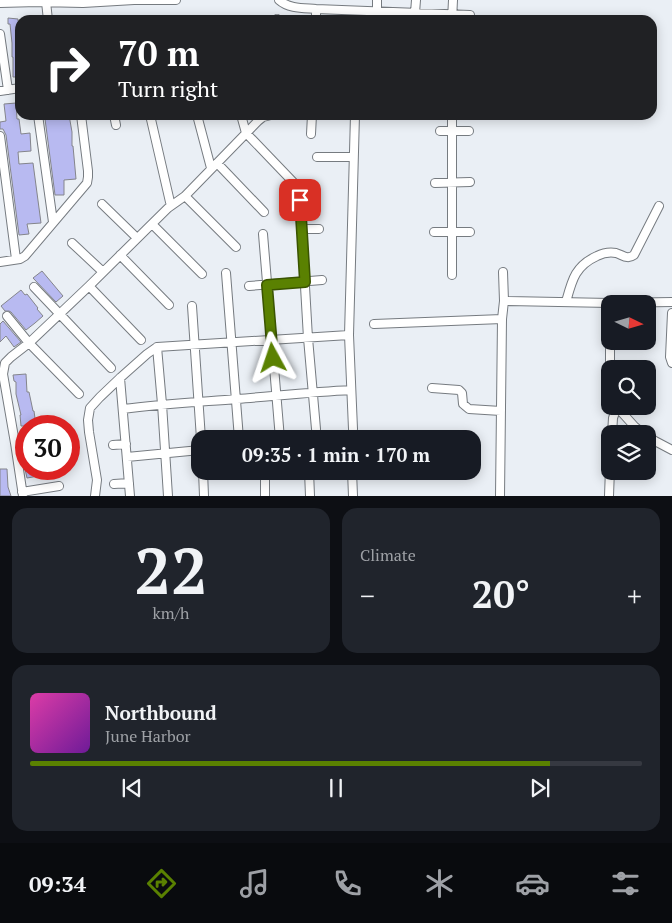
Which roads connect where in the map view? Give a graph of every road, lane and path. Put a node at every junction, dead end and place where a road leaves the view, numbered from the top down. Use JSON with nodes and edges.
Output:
{"nodes":[{"id":1,"x":176,"y":0,"type":"edge"},
{"id":2,"x":279,"y":0,"type":"edge"},
{"id":3,"x":340,"y":0,"type":"edge"},
{"id":4,"x":378,"y":0,"type":"edge"},
{"id":5,"x":416,"y":0,"type":"edge"},
{"id":6,"x":453,"y":0,"type":"edge"},
{"id":7,"x":49,"y":1,"type":"edge"},
{"id":8,"x":0,"y":2,"type":"edge"},
{"id":9,"x":302,"y":4,"type":"edge"},
{"id":10,"x":316,"y":9,"type":"junction"},
{"id":11,"x":340,"y":9,"type":"junction"},
{"id":12,"x":358,"y":10,"type":"junction"},
{"id":13,"x":377,"y":11,"type":"junction"},
{"id":14,"x":415,"y":14,"type":"junction"},
{"id":15,"x":48,"y":15,"type":"edge"},
{"id":16,"x":316,"y":15,"type":"edge"},
{"id":17,"x":358,"y":15,"type":"edge"},
{"id":18,"x":396,"y":15,"type":"edge"},
{"id":19,"x":412,"y":15,"type":"edge"},
{"id":20,"x":427,"y":15,"type":"edge"},
{"id":21,"x":452,"y":15,"type":"edge"},
{"id":22,"x":0,"y":34,"type":"edge"},
{"id":23,"x":4,"y":90,"type":"edge"},
{"id":24,"x":39,"y":120,"type":"edge"},
{"id":25,"x":82,"y":120,"type":"edge"},
{"id":26,"x":115,"y":120,"type":"edge"},
{"id":27,"x":151,"y":120,"type":"edge"},
{"id":28,"x":199,"y":120,"type":"edge"},
{"id":29,"x":242,"y":120,"type":"edge"},
{"id":30,"x":259,"y":120,"type":"edge"},
{"id":31,"x":312,"y":120,"type":"edge"},
{"id":32,"x":355,"y":120,"type":"edge"},
{"id":33,"x":452,"y":120,"type":"edge"},
{"id":34,"x":116,"y":125,"type":"dead end"},
{"id":35,"x":440,"y":131,"type":"dead end"},
{"id":36,"x":452,"y":131,"type":"junction"},
{"id":37,"x":469,"y":132,"type":"dead end"},
{"id":38,"x":246,"y":133,"type":"junction"},
{"id":39,"x":311,"y":134,"type":"dead end"},
{"id":40,"x":0,"y":136,"type":"edge"},
{"id":41,"x":317,"y":157,"type":"dead end"},
{"id":42,"x":353,"y":157,"type":"junction"},
{"id":43,"x":214,"y":165,"type":"junction"},
{"id":44,"x":435,"y":182,"type":"dead end"},
{"id":45,"x":452,"y":182,"type":"junction"},
{"id":46,"x":470,"y":182,"type":"dead end"},
{"id":47,"x":295,"y":184,"type":"dead end"},
{"id":48,"x":185,"y":196,"type":"junction"},
{"id":49,"x":300,"y":200,"type":"dead end"},
{"id":50,"x":102,"y":204,"type":"dead end"},
{"id":51,"x":172,"y":204,"type":"junction"},
{"id":52,"x":659,"y":206,"type":"dead end"},
{"id":53,"x":264,"y":212,"type":"dead end"},
{"id":54,"x":53,"y":222,"type":"junction"},
{"id":55,"x":152,"y":224,"type":"junction"},
{"id":56,"x":319,"y":228,"type":"dead end"},
{"id":57,"x":302,"y":229,"type":"junction"},
{"id":58,"x":434,"y":232,"type":"dead end"},
{"id":59,"x":452,"y":232,"type":"junction"},
{"id":60,"x":470,"y":232,"type":"dead end"},
{"id":61,"x":264,"y":234,"type":"dead end"},
{"id":62,"x":137,"y":238,"type":"junction"},
{"id":63,"x":72,"y":243,"type":"dead end"},
{"id":64,"x":236,"y":247,"type":"dead end"},
{"id":65,"x":120,"y":255,"type":"junction"},
{"id":66,"x":16,"y":259,"type":"junction"},
{"id":67,"x":0,"y":262,"type":"edge"},
{"id":68,"x":103,"y":272,"type":"junction"},
{"id":69,"x":503,"y":272,"type":"dead end"},
{"id":70,"x":226,"y":273,"type":"dead end"},
{"id":71,"x":202,"y":274,"type":"dead end"},
{"id":72,"x":452,"y":275,"type":"dead end"},
{"id":73,"x":322,"y":280,"type":"dead end"},
{"id":74,"x":305,"y":282,"type":"junction"},
{"id":75,"x":267,"y":285,"type":"junction"},
{"id":76,"x":89,"y":286,"type":"junction"},
{"id":77,"x":249,"y":286,"type":"dead end"},
{"id":78,"x":34,"y":287,"type":"dead end"},
{"id":79,"x":504,"y":301,"type":"junction"},
{"id":80,"x":566,"y":302,"type":"junction"},
{"id":81,"x":656,"y":302,"type":"edge"},
{"id":82,"x":672,"y":302,"type":"edge"},
{"id":83,"x":601,"y":303,"type":"edge"},
{"id":84,"x":169,"y":305,"type":"dead end"},
{"id":85,"x":192,"y":306,"type":"dead end"},
{"id":86,"x":672,"y":313,"type":"edge"},
{"id":87,"x":59,"y":314,"type":"junction"},
{"id":88,"x":7,"y":316,"type":"dead end"},
{"id":89,"x":502,"y":319,"type":"junction"},
{"id":90,"x":374,"y":324,"type":"dead end"},
{"id":91,"x":349,"y":335,"type":"junction"},
{"id":92,"x":308,"y":338,"type":"junction"},
{"id":93,"x":140,"y":340,"type":"dead end"},
{"id":94,"x":271,"y":340,"type":"junction"},
{"id":95,"x":231,"y":342,"type":"junction"},
{"id":96,"x":29,"y":343,"type":"junction"},
{"id":97,"x":194,"y":345,"type":"junction"},
{"id":98,"x":157,"y":347,"type":"junction"},
{"id":99,"x":672,"y":363,"type":"edge"},
{"id":100,"x":111,"y":368,"type":"dead end"},
{"id":101,"x":120,"y":378,"type":"junction"},
{"id":102,"x":432,"y":388,"type":"dead end"},
{"id":103,"x":351,"y":390,"type":"junction"},
{"id":104,"x":313,"y":392,"type":"junction"},
{"id":105,"x":80,"y":394,"type":"dead end"},
{"id":106,"x":276,"y":396,"type":"junction"},
{"id":107,"x":236,"y":399,"type":"junction"},
{"id":108,"x":198,"y":401,"type":"junction"},
{"id":109,"x":162,"y":404,"type":"junction"},
{"id":110,"x":123,"y":408,"type":"junction"},
{"id":111,"x":501,"y":411,"type":"junction"},
{"id":112,"x":624,"y":415,"type":"edge"},
{"id":113,"x":633,"y":425,"type":"edge"},
{"id":114,"x":316,"y":429,"type":"dead end"},
{"id":115,"x":353,"y":429,"type":"dead end"},
{"id":116,"x":200,"y":430,"type":"edge"},
{"id":117,"x":238,"y":430,"type":"edge"},
{"id":118,"x":279,"y":430,"type":"edge"},
{"id":119,"x":15,"y":442,"type":"edge"},
{"id":120,"x":656,"y":442,"type":"edge"},
{"id":121,"x":126,"y":444,"type":"junction"},
{"id":122,"x":113,"y":445,"type":"dead end"},
{"id":123,"x":672,"y":450,"type":"edge"},
{"id":124,"x":191,"y":451,"type":"edge"},
{"id":125,"x":165,"y":452,"type":"junction"},
{"id":126,"x":127,"y":456,"type":"junction"},
{"id":127,"x":20,"y":480,"type":"edge"},
{"id":128,"x":203,"y":480,"type":"edge"},
{"id":129,"x":265,"y":480,"type":"edge"},
{"id":130,"x":309,"y":480,"type":"edge"},
{"id":131,"x":352,"y":480,"type":"edge"},
{"id":132,"x":610,"y":480,"type":"edge"},
{"id":133,"x":129,"y":483,"type":"junction"},
{"id":134,"x":114,"y":484,"type":"dead end"},
{"id":135,"x":59,"y":486,"type":"dead end"},
{"id":136,"x":22,"y":494,"type":"edge"},
{"id":137,"x":95,"y":496,"type":"edge"},
{"id":138,"x":130,"y":496,"type":"edge"},
{"id":139,"x":168,"y":496,"type":"edge"},
{"id":140,"x":204,"y":496,"type":"edge"},
{"id":141,"x":265,"y":496,"type":"edge"},
{"id":142,"x":310,"y":496,"type":"edge"},
{"id":143,"x":353,"y":496,"type":"edge"},
{"id":144,"x":500,"y":496,"type":"edge"},
{"id":145,"x":609,"y":496,"type":"edge"}],
"edges":[{"from":1,"to":7,"type":"street"},
{"from":2,"to":9,"type":"street"},
{"from":3,"to":11,"type":"street"},
{"from":4,"to":13,"type":"street"},
{"from":5,"to":14,"type":"street"},
{"from":6,"to":21,"type":"street"},
{"from":7,"to":8,"type":"street"},
{"from":7,"to":15,"type":"street"},
{"from":9,"to":10,"type":"street"},
{"from":10,"to":11,"type":"street"},
{"from":10,"to":16,"type":"street"},
{"from":11,"to":12,"type":"street"},
{"from":12,"to":13,"type":"street"},
{"from":12,"to":17,"type":"street"},
{"from":13,"to":18,"type":"street"},
{"from":14,"to":19,"type":"street"},
{"from":14,"to":20,"type":"street"},
{"from":22,"to":23,"type":"street"},
{"from":24,"to":54,"type":"street"},
{"from":25,"to":54,"type":"street"},
{"from":26,"to":34,"type":"street"},
{"from":27,"to":51,"type":"street"},
{"from":28,"to":43,"type":"street"},
{"from":29,"to":38,"type":"street"},
{"from":30,"to":38,"type":"street"},
{"from":31,"to":39,"type":"street"},
{"from":32,"to":42,"type":"street"},
{"from":33,"to":36,"type":"street"},
{"from":35,"to":36,"type":"street"},
{"from":36,"to":37,"type":"street"},
{"from":36,"to":45,"type":"street"},
{"from":38,"to":43,"type":"street"},
{"from":38,"to":47,"type":"street"},
{"from":40,"to":66,"type":"street"},
{"from":41,"to":42,"type":"street"},
{"from":42,"to":91,"type":"street"},
{"from":43,"to":48,"type":"street"},
{"from":43,"to":53,"type":"street"},
{"from":44,"to":45,"type":"street"},
{"from":45,"to":46,"type":"street"},
{"from":45,"to":59,"type":"street"},
{"from":48,"to":51,"type":"street"},
{"from":48,"to":64,"type":"street"},
{"from":49,"to":57,"type":"street"},
{"from":50,"to":62,"type":"street"},
{"from":51,"to":55,"type":"street"},
{"from":52,"to":80,"type":"street"},
{"from":54,"to":66,"type":"street"},
{"from":55,"to":62,"type":"street"},
{"from":55,"to":71,"type":"street"},
{"from":56,"to":57,"type":"street"},
{"from":57,"to":74,"type":"street"},
{"from":58,"to":59,"type":"street"},
{"from":59,"to":60,"type":"street"},
{"from":59,"to":72,"type":"street"},
{"from":61,"to":75,"type":"street"},
{"from":62,"to":65,"type":"street"},
{"from":63,"to":68,"type":"street"},
{"from":65,"to":68,"type":"street"},
{"from":65,"to":84,"type":"street"},
{"from":66,"to":67,"type":"street"},
{"from":68,"to":76,"type":"street"},
{"from":69,"to":79,"type":"street"},
{"from":70,"to":95,"type":"street"},
{"from":73,"to":74,"type":"street"},
{"from":74,"to":75,"type":"street"},
{"from":74,"to":92,"type":"street"},
{"from":75,"to":77,"type":"street"},
{"from":75,"to":94,"type":"street"},
{"from":76,"to":87,"type":"street"},
{"from":76,"to":93,"type":"street"},
{"from":78,"to":87,"type":"street"},
{"from":79,"to":80,"type":"street"},
{"from":79,"to":89,"type":"street"},
{"from":80,"to":83,"type":"street"},
{"from":81,"to":82,"type":"street"},
{"from":85,"to":97,"type":"street"},
{"from":86,"to":99,"type":"street"},
{"from":87,"to":96,"type":"street"},
{"from":87,"to":100,"type":"street"},
{"from":88,"to":96,"type":"street"},
{"from":89,"to":90,"type":"street"},
{"from":89,"to":111,"type":"street"},
{"from":91,"to":92,"type":"street"},
{"from":91,"to":103,"type":"street"},
{"from":92,"to":94,"type":"street"},
{"from":92,"to":104,"type":"street"},
{"from":94,"to":95,"type":"street"},
{"from":94,"to":106,"type":"street"},
{"from":95,"to":97,"type":"street"},
{"from":95,"to":107,"type":"street"},
{"from":96,"to":105,"type":"street"},
{"from":96,"to":119,"type":"street"},
{"from":97,"to":98,"type":"street"},
{"from":97,"to":108,"type":"street"},
{"from":98,"to":101,"type":"street"},
{"from":98,"to":109,"type":"street"},
{"from":101,"to":110,"type":"street"},
{"from":101,"to":137,"type":"street"},
{"from":102,"to":111,"type":"street"},
{"from":103,"to":104,"type":"street"},
{"from":103,"to":115,"type":"street"},
{"from":104,"to":106,"type":"street"},
{"from":104,"to":114,"type":"street"},
{"from":106,"to":107,"type":"street"},
{"from":106,"to":118,"type":"street"},
{"from":107,"to":108,"type":"street"},
{"from":107,"to":117,"type":"street"},
{"from":108,"to":109,"type":"street"},
{"from":108,"to":116,"type":"street"},
{"from":109,"to":110,"type":"street"},
{"from":109,"to":125,"type":"street"},
{"from":110,"to":121,"type":"street"},
{"from":111,"to":144,"type":"street"},
{"from":112,"to":113,"type":"street"},
{"from":120,"to":123,"type":"street"},
{"from":121,"to":122,"type":"street"},
{"from":121,"to":126,"type":"street"},
{"from":124,"to":125,"type":"street"},
{"from":125,"to":126,"type":"street"},
{"from":125,"to":139,"type":"street"},
{"from":126,"to":133,"type":"street"},
{"from":127,"to":136,"type":"street"},
{"from":128,"to":140,"type":"street"},
{"from":129,"to":141,"type":"street"},
{"from":130,"to":142,"type":"street"},
{"from":131,"to":143,"type":"street"},
{"from":132,"to":145,"type":"street"},
{"from":133,"to":134,"type":"street"},
{"from":133,"to":138,"type":"street"},
{"from":135,"to":136,"type":"street"}]}
